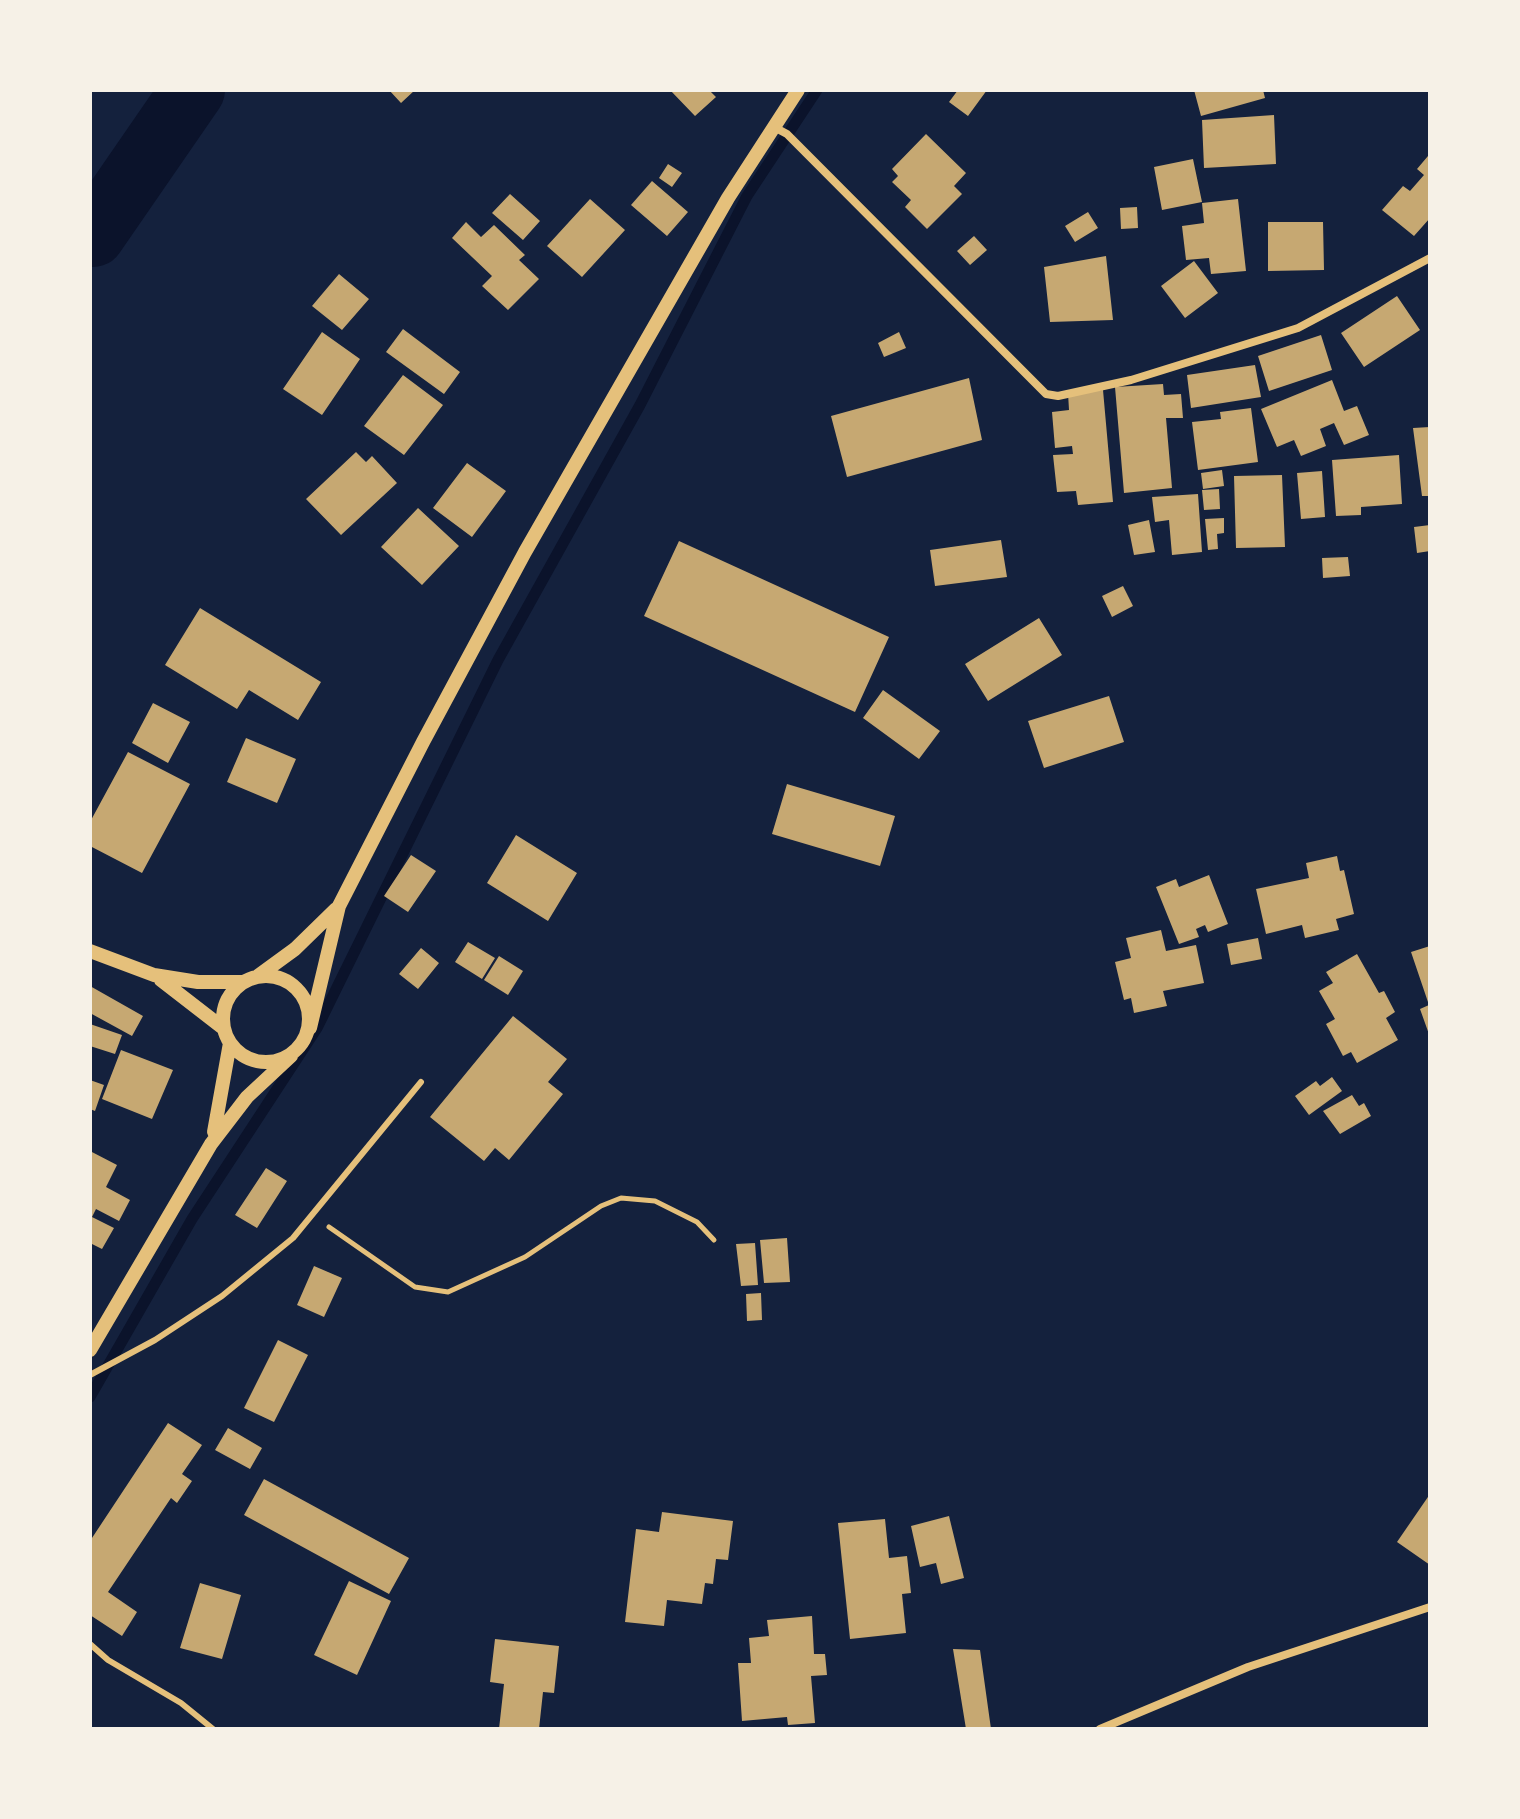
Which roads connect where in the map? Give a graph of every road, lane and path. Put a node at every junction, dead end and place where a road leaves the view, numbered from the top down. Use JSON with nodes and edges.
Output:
{"nodes":[{"id":1,"x":798,"y":90,"type":"edge"},
{"id":2,"x":774,"y":127,"type":"junction"},
{"id":3,"x":1430,"y":258,"type":"edge"},
{"id":4,"x":339,"y":906,"type":"junction"},
{"id":5,"x":90,"y":951,"type":"edge"},
{"id":6,"x":154,"y":975,"type":"junction"},
{"id":7,"x":258,"y":976,"type":"junction"},
{"id":8,"x":242,"y":982,"type":"junction"},
{"id":9,"x":223,"y":1028,"type":"junction"},
{"id":10,"x":310,"y":1028,"type":"junction"},
{"id":11,"x":230,"y":1043,"type":"junction"},
{"id":12,"x":291,"y":1056,"type":"junction"},
{"id":13,"x":421,"y":1082,"type":"dead end"},
{"id":14,"x":211,"y":1144,"type":"junction"},
{"id":15,"x":313,"y":1214,"type":"junction"},
{"id":16,"x":714,"y":1240,"type":"dead end"},
{"id":17,"x":90,"y":1350,"type":"edge"},
{"id":18,"x":90,"y":1375,"type":"edge"},
{"id":19,"x":1430,"y":1607,"type":"edge"},
{"id":20,"x":90,"y":1644,"type":"edge"},
{"id":21,"x":213,"y":1729,"type":"edge"},
{"id":22,"x":1100,"y":1729,"type":"edge"}],
"edges":[{"from":1,"to":2,"type":"street"},
{"from":2,"to":3,"type":"street"},
{"from":2,"to":4,"type":"street"},
{"from":4,"to":7,"type":"street"},
{"from":4,"to":10,"type":"street"},
{"from":5,"to":6,"type":"street"},
{"from":6,"to":8,"type":"street"},
{"from":6,"to":9,"type":"street"},
{"from":7,"to":8,"type":"street"},
{"from":7,"to":10,"type":"street"},
{"from":8,"to":9,"type":"street"},
{"from":9,"to":11,"type":"street"},
{"from":10,"to":12,"type":"street"},
{"from":11,"to":12,"type":"street"},
{"from":11,"to":14,"type":"street"},
{"from":12,"to":14,"type":"street"},
{"from":13,"to":15,"type":"lane"},
{"from":14,"to":17,"type":"street"},
{"from":15,"to":16,"type":"path"},
{"from":15,"to":18,"type":"lane"},
{"from":19,"to":22,"type":"street"},
{"from":20,"to":21,"type":"lane"}]}
